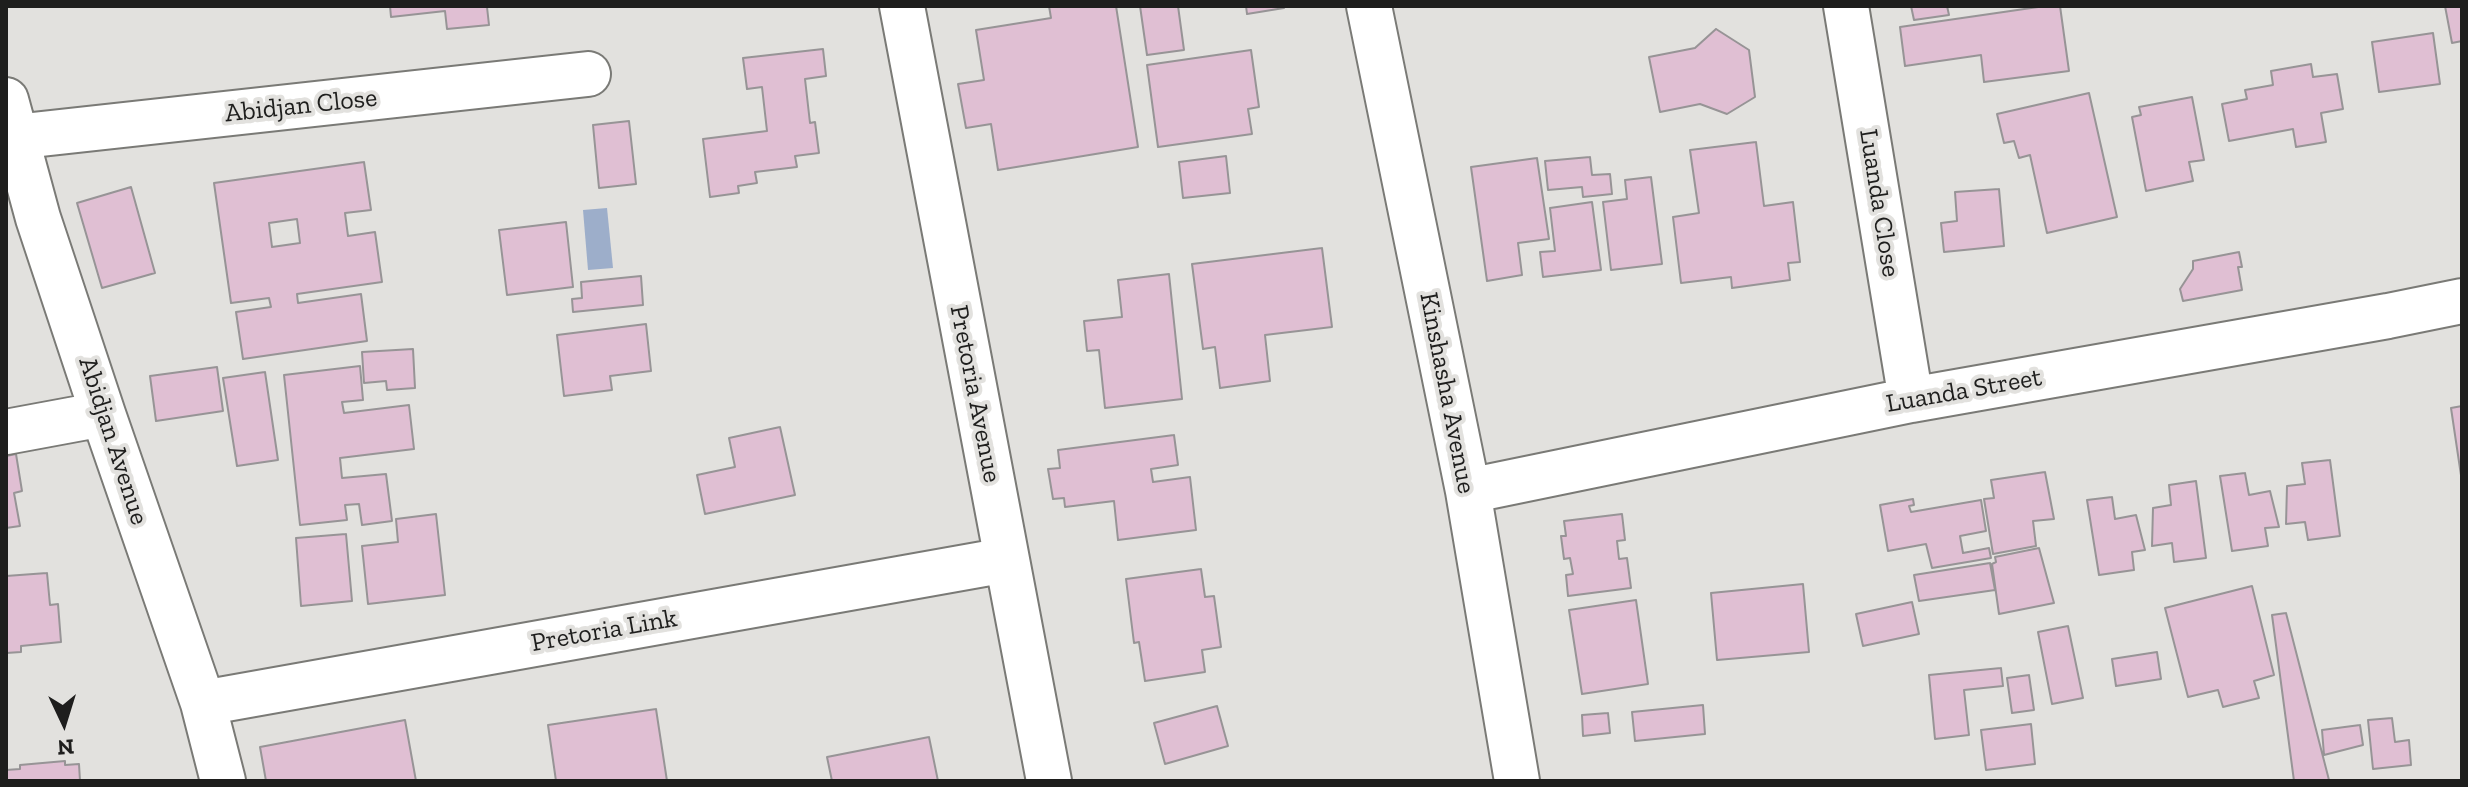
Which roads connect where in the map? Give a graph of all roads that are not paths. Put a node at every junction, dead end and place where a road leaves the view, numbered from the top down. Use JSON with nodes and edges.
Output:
{"nodes":[{"id":1,"x":902,"y":6,"type":"edge"},
{"id":2,"x":1369,"y":6,"type":"edge"},
{"id":3,"x":1846,"y":6,"type":"edge"},
{"id":4,"x":588,"y":74,"type":"dead end"},
{"id":5,"x":10,"y":119,"type":"edge"},
{"id":6,"x":2462,"y":301,"type":"edge"},
{"id":7,"x":1911,"y":400,"type":"junction"},
{"id":8,"x":103,"y":414,"type":"junction"},
{"id":9,"x":6,"y":432,"type":"edge"},
{"id":10,"x":1468,"y":491,"type":"junction"},
{"id":11,"x":1006,"y":560,"type":"junction"},
{"id":12,"x":203,"y":703,"type":"junction"},
{"id":13,"x":223,"y":781,"type":"edge"},
{"id":14,"x":1049,"y":781,"type":"edge"},
{"id":15,"x":1517,"y":781,"type":"edge"}],
"edges":[{"from":1,"to":11,"type":"street","name":"Pretoria Avenue"},
{"from":2,"to":10,"type":"street","name":"Kinshasha Avenue"},
{"from":3,"to":7,"type":"street","name":"Luanda Close"},
{"from":4,"to":5,"type":"street","name":"Abidjan Close"},
{"from":5,"to":8,"type":"street","name":"Abidjan Avenue"},
{"from":6,"to":7,"type":"street","name":"Luanda Street"},
{"from":7,"to":10,"type":"street","name":"Luanda Street"},
{"from":8,"to":9,"type":"street"},
{"from":8,"to":12,"type":"street","name":"Abidjan Avenue"},
{"from":10,"to":15,"type":"street","name":"Kinshasha Avenue"},
{"from":11,"to":12,"type":"street","name":"Pretoria Link"},
{"from":11,"to":14,"type":"street","name":"Pretoria Avenue"},
{"from":12,"to":13,"type":"street","name":"Abidjan Avenue"}]}
